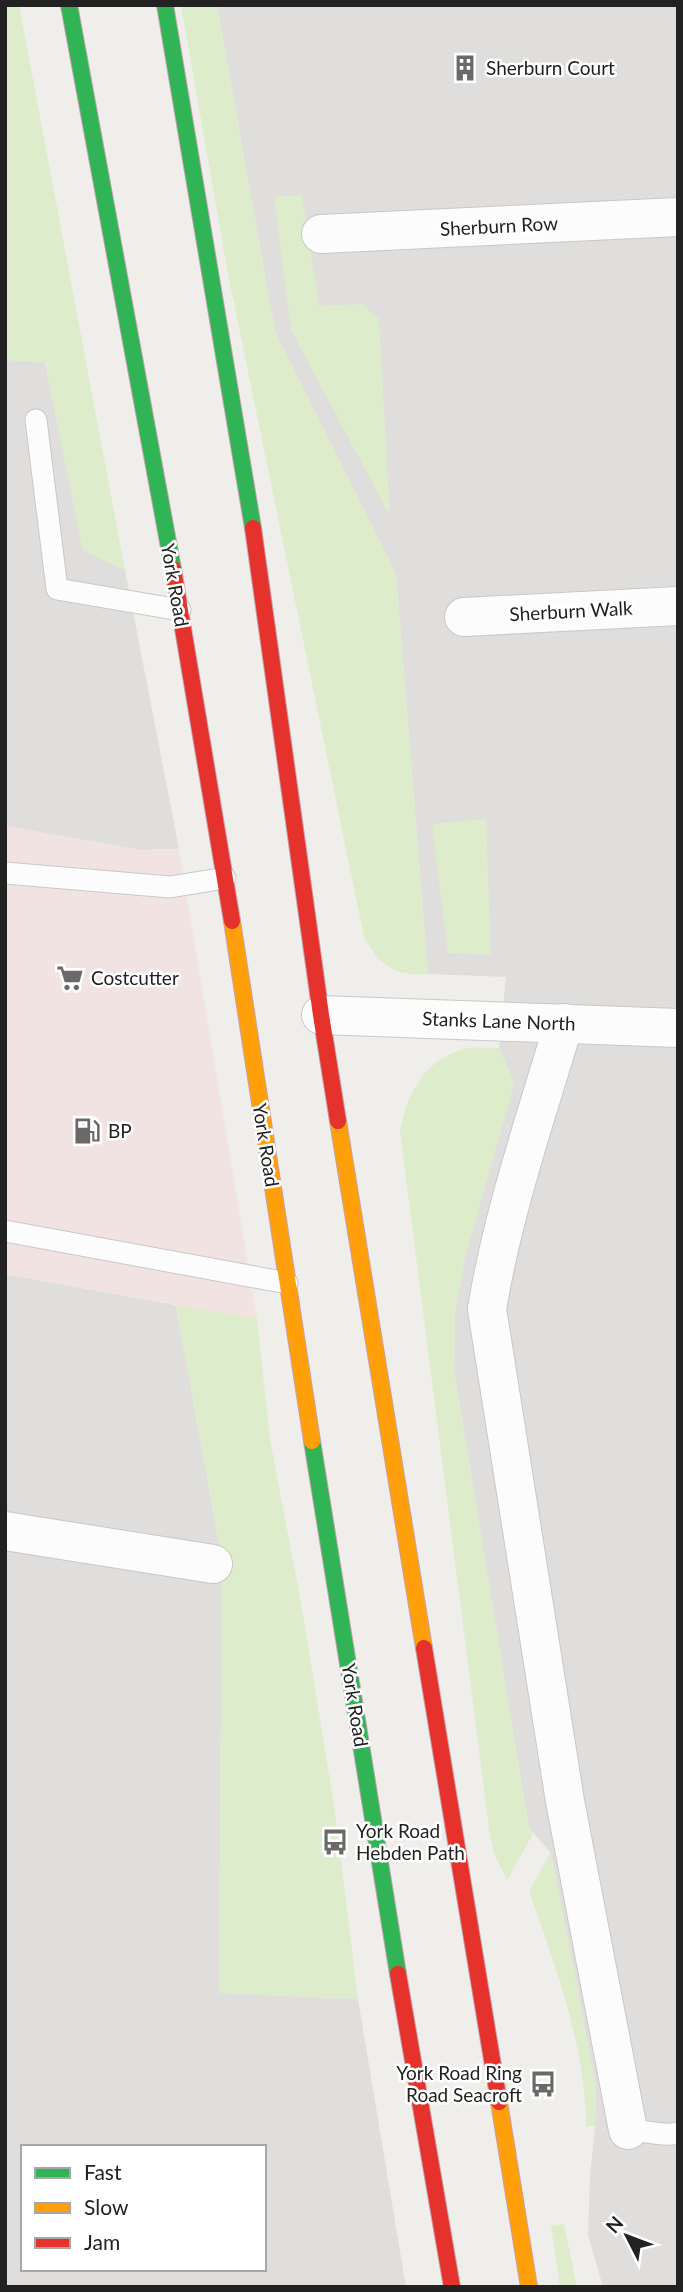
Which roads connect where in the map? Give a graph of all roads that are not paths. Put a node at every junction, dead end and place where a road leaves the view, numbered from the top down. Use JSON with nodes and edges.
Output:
{"nodes":[{"id":1,"x":69,"y":5,"type":"edge"},
{"id":2,"x":165,"y":5,"type":"edge"},
{"id":3,"x":678,"y":217,"type":"edge"},
{"id":4,"x":321,"y":234,"type":"dead end"},
{"id":5,"x":36,"y":420,"type":"dead end"},
{"id":6,"x":678,"y":606,"type":"edge"},
{"id":7,"x":180,"y":610,"type":"junction"},
{"id":8,"x":464,"y":617,"type":"dead end"},
{"id":9,"x":5,"y":873,"type":"edge"},
{"id":10,"x":225,"y":877,"type":"junction"},
{"id":11,"x":321,"y":1015,"type":"junction"},
{"id":12,"x":564,"y":1023,"type":"junction"},
{"id":13,"x":678,"y":1028,"type":"edge"},
{"id":14,"x":5,"y":1231,"type":"edge"},
{"id":15,"x":287,"y":1283,"type":"junction"},
{"id":16,"x":5,"y":1531,"type":"edge"},
{"id":17,"x":213,"y":1564,"type":"dead end"},
{"id":18,"x":628,"y":2130,"type":"joint"},
{"id":19,"x":678,"y":2133,"type":"edge"},
{"id":20,"x":452,"y":2287,"type":"edge"},
{"id":21,"x":529,"y":2287,"type":"edge"}],
"edges":[{"from":1,"to":7,"type":"highway","name":"York Road"},
{"from":2,"to":11,"type":"highway"},
{"from":3,"to":4,"type":"street","name":"Sherburn Row"},
{"from":5,"to":7,"type":"lane"},
{"from":6,"to":8,"type":"street","name":"Sherburn Walk"},
{"from":7,"to":10,"type":"highway","name":"York Road"},
{"from":9,"to":10,"type":"lane"},
{"from":10,"to":15,"type":"highway","name":"York Road"},
{"from":11,"to":12,"type":"street","name":"Stanks Lane North"},
{"from":11,"to":21,"type":"highway"},
{"from":12,"to":13,"type":"street","name":"Stanks Lane North"},
{"from":12,"to":18,"type":"street"},
{"from":14,"to":15,"type":"lane"},
{"from":15,"to":20,"type":"highway","name":"York Road"},
{"from":16,"to":17,"type":"street"},
{"from":18,"to":19,"type":"lane"}]}
